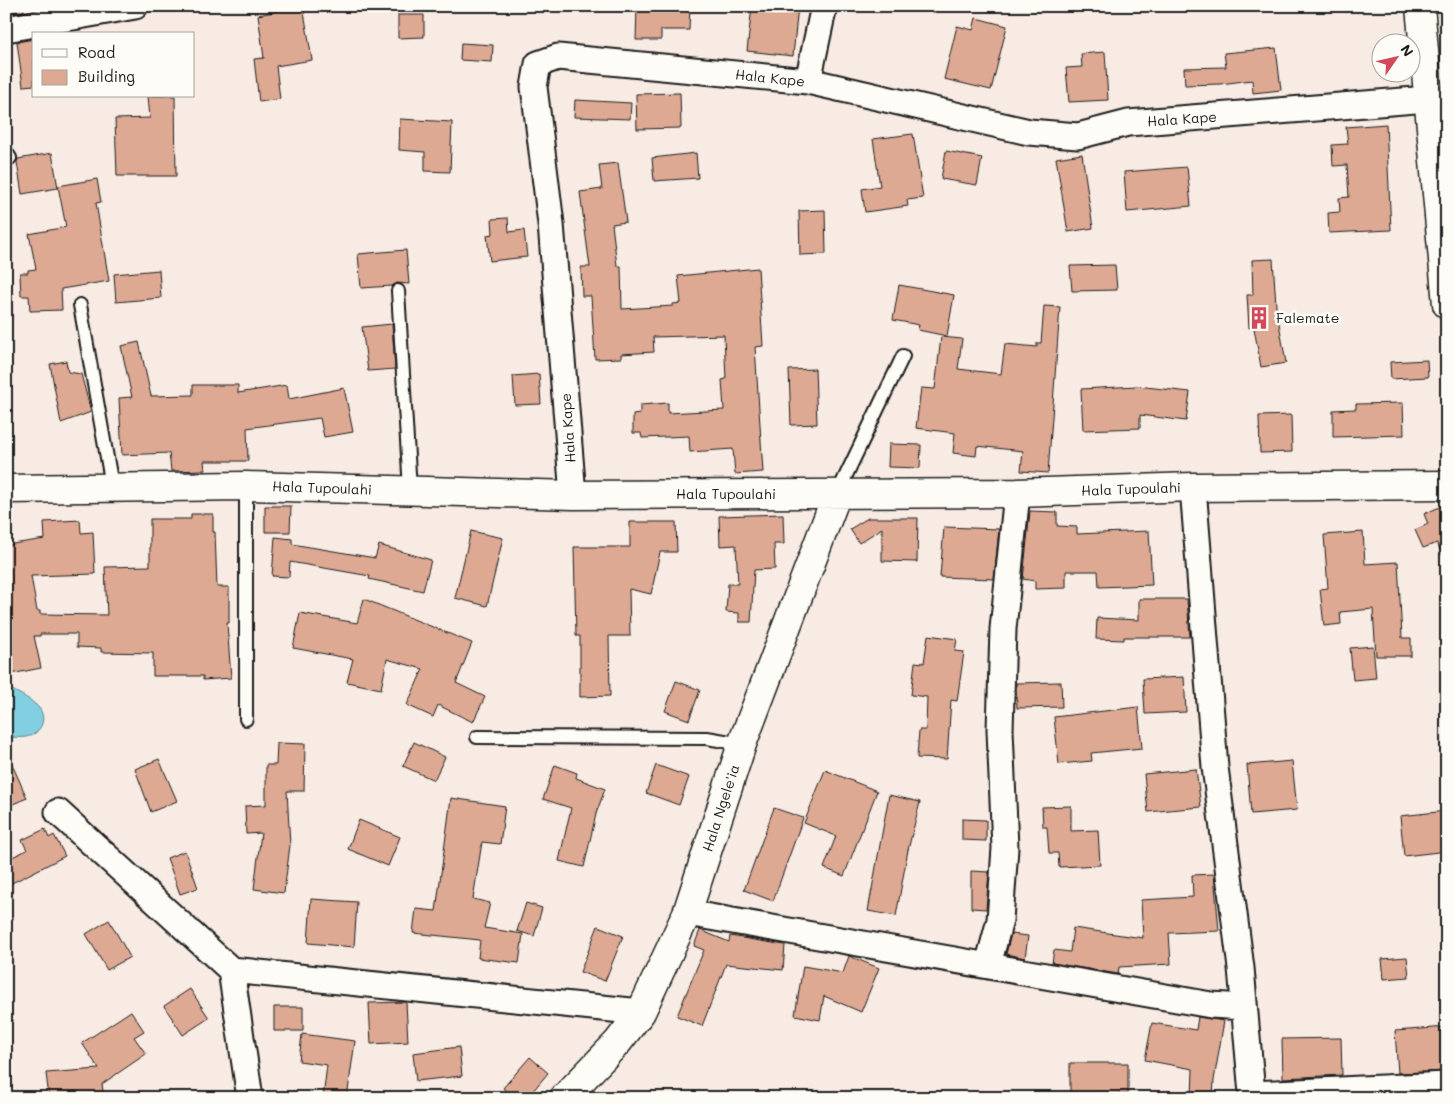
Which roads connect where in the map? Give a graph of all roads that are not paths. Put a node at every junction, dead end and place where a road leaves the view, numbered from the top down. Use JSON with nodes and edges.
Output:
{"nodes":[{"id":1,"x":135,"y":6,"type":"edge"},
{"id":2,"x":824,"y":6,"type":"edge"},
{"id":3,"x":1420,"y":6,"type":"edge"},
{"id":4,"x":6,"y":29,"type":"edge"},
{"id":5,"x":808,"y":81,"type":"junction"},
{"id":6,"x":1428,"y":99,"type":"junction"},
{"id":7,"x":398,"y":291,"type":"dead end"},
{"id":8,"x":1447,"y":304,"type":"edge"},
{"id":9,"x":80,"y":305,"type":"dead end"},
{"id":10,"x":903,"y":356,"type":"dead end"},
{"id":11,"x":1447,"y":485,"type":"edge"},
{"id":12,"x":112,"y":486,"type":"junction"},
{"id":13,"x":246,"y":486,"type":"junction"},
{"id":14,"x":1193,"y":487,"type":"junction"},
{"id":15,"x":6,"y":489,"type":"edge"},
{"id":16,"x":410,"y":490,"type":"junction"},
{"id":17,"x":1017,"y":493,"type":"junction"},
{"id":18,"x":838,"y":494,"type":"junction"},
{"id":19,"x":573,"y":495,"type":"junction"},
{"id":20,"x":246,"y":719,"type":"dead end"},
{"id":21,"x":477,"y":737,"type":"dead end"},
{"id":22,"x":742,"y":744,"type":"junction"},
{"id":23,"x":58,"y":812,"type":"dead end"},
{"id":24,"x":687,"y":914,"type":"junction"},
{"id":25,"x":988,"y":965,"type":"junction"},
{"id":26,"x":231,"y":970,"type":"junction"},
{"id":27,"x":1244,"y":1007,"type":"junction"},
{"id":28,"x":641,"y":1012,"type":"junction"},
{"id":29,"x":1447,"y":1085,"type":"edge"},
{"id":30,"x":250,"y":1098,"type":"edge"},
{"id":31,"x":564,"y":1098,"type":"edge"}],
"edges":[{"from":1,"to":4,"type":"street"},
{"from":2,"to":5,"type":"street"},
{"from":3,"to":6,"type":"street"},
{"from":5,"to":6,"type":"street","name":"Hala Kape"},
{"from":5,"to":19,"type":"street","name":"Hala Kape"},
{"from":6,"to":8,"type":"street"},
{"from":7,"to":16,"type":"lane"},
{"from":9,"to":12,"type":"lane"},
{"from":10,"to":18,"type":"lane"},
{"from":11,"to":14,"type":"street","name":"Hala Tupoulahi"},
{"from":12,"to":13,"type":"street","name":"Hala Tupoulahi"},
{"from":12,"to":15,"type":"street","name":"Hala Tupoulahi"},
{"from":13,"to":16,"type":"street","name":"Hala Tupoulahi"},
{"from":13,"to":20,"type":"lane"},
{"from":14,"to":17,"type":"street","name":"Hala Tupoulahi"},
{"from":14,"to":27,"type":"street"},
{"from":16,"to":19,"type":"street","name":"Hala Tupoulahi"},
{"from":17,"to":18,"type":"street","name":"Hala Tupoulahi"},
{"from":17,"to":25,"type":"street"},
{"from":18,"to":19,"type":"street","name":"Hala Tupoulahi"},
{"from":18,"to":22,"type":"street","name":"Hala Ngele'ia"},
{"from":21,"to":22,"type":"lane"},
{"from":22,"to":24,"type":"street","name":"Hala Ngele'ia"},
{"from":23,"to":26,"type":"street"},
{"from":24,"to":25,"type":"street"},
{"from":24,"to":28,"type":"street","name":"Hala Ngele'ia"},
{"from":25,"to":27,"type":"street"},
{"from":26,"to":28,"type":"street"},
{"from":26,"to":30,"type":"street"},
{"from":27,"to":29,"type":"street"},
{"from":28,"to":31,"type":"street","name":"Hala Ngele'ia"}]}
